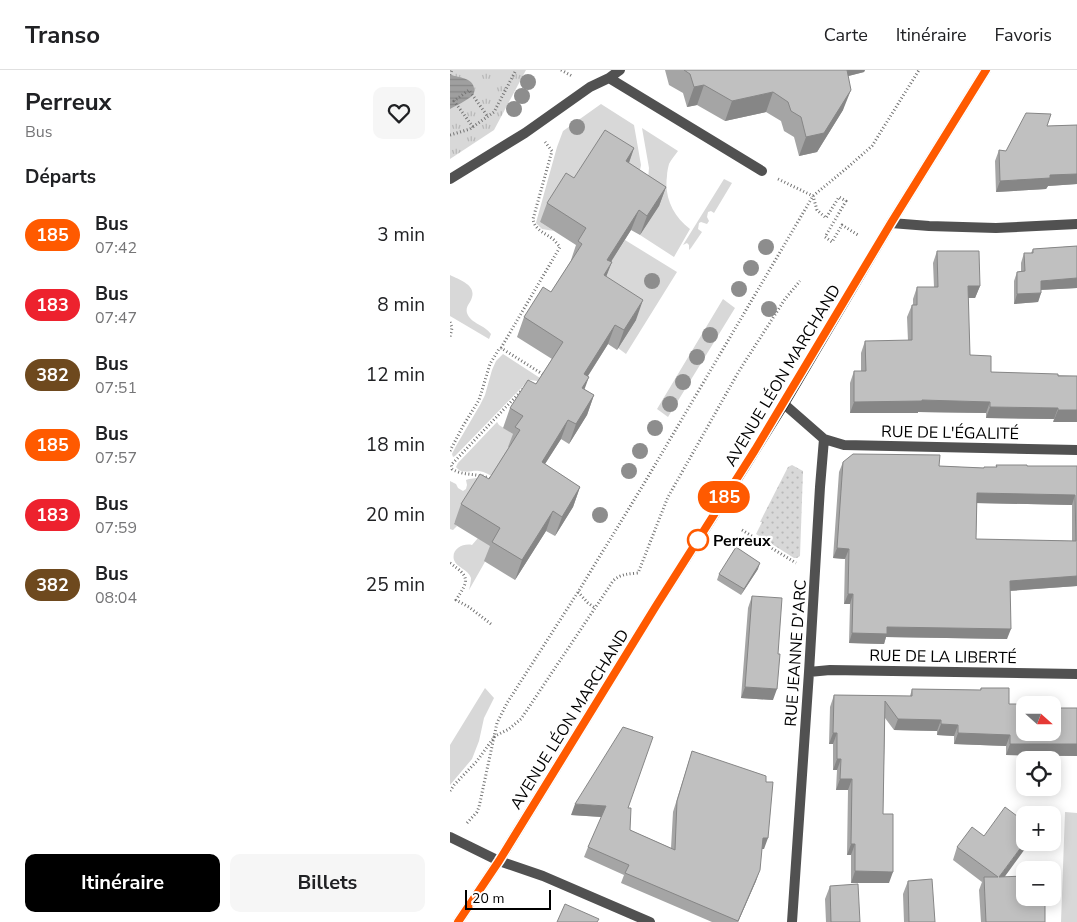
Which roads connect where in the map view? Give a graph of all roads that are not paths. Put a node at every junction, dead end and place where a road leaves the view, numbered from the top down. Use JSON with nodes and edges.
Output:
{"nodes":[{"id":1,"x":620,"y":70,"type":"edge"},
{"id":2,"x":986,"y":70,"type":"edge"},
{"id":3,"x":609,"y":78,"type":"junction"},
{"id":4,"x":762,"y":171,"type":"road end"},
{"id":5,"x":450,"y":179,"type":"edge"},
{"id":6,"x":891,"y":223,"type":"junction"},
{"id":7,"x":1077,"y":224,"type":"edge"},
{"id":8,"x":784,"y":404,"type":"junction"},
{"id":9,"x":824,"y":439,"type":"junction"},
{"id":10,"x":1077,"y":450,"type":"edge"},
{"id":11,"x":809,"y":672,"type":"junction"},
{"id":12,"x":1077,"y":674,"type":"edge"},
{"id":13,"x":452,"y":838,"type":"edge"},
{"id":14,"x":499,"y":861,"type":"junction"},
{"id":15,"x":458,"y":922,"type":"edge"},
{"id":16,"x":650,"y":922,"type":"edge"},
{"id":17,"x":792,"y":922,"type":"edge"}],
"edges":[{"from":1,"to":3,"type":"street"},
{"from":2,"to":6,"type":"main road","name":"AVENUE LÉON MARCHAND"},
{"from":3,"to":4,"type":"street"},
{"from":3,"to":5,"type":"street"},
{"from":6,"to":7,"type":"street"},
{"from":6,"to":8,"type":"main road","name":"AVENUE LÉON MARCHAND"},
{"from":8,"to":9,"type":"street"},
{"from":8,"to":14,"type":"main road","name":"AVENUE LÉON MARCHAND"},
{"from":9,"to":10,"type":"street","name":"RUE DE L'ÉGALITÉ"},
{"from":9,"to":11,"type":"street","name":"RUE JEANNE D'ARC"},
{"from":11,"to":12,"type":"street","name":"RUE DE LA LIBERTÉ"},
{"from":11,"to":17,"type":"street","name":"RUE JEANNE D'ARC"},
{"from":13,"to":14,"type":"street"},
{"from":14,"to":15,"type":"main road","name":"AVENUE LÉON MARCHAND"},
{"from":14,"to":16,"type":"street"}]}
